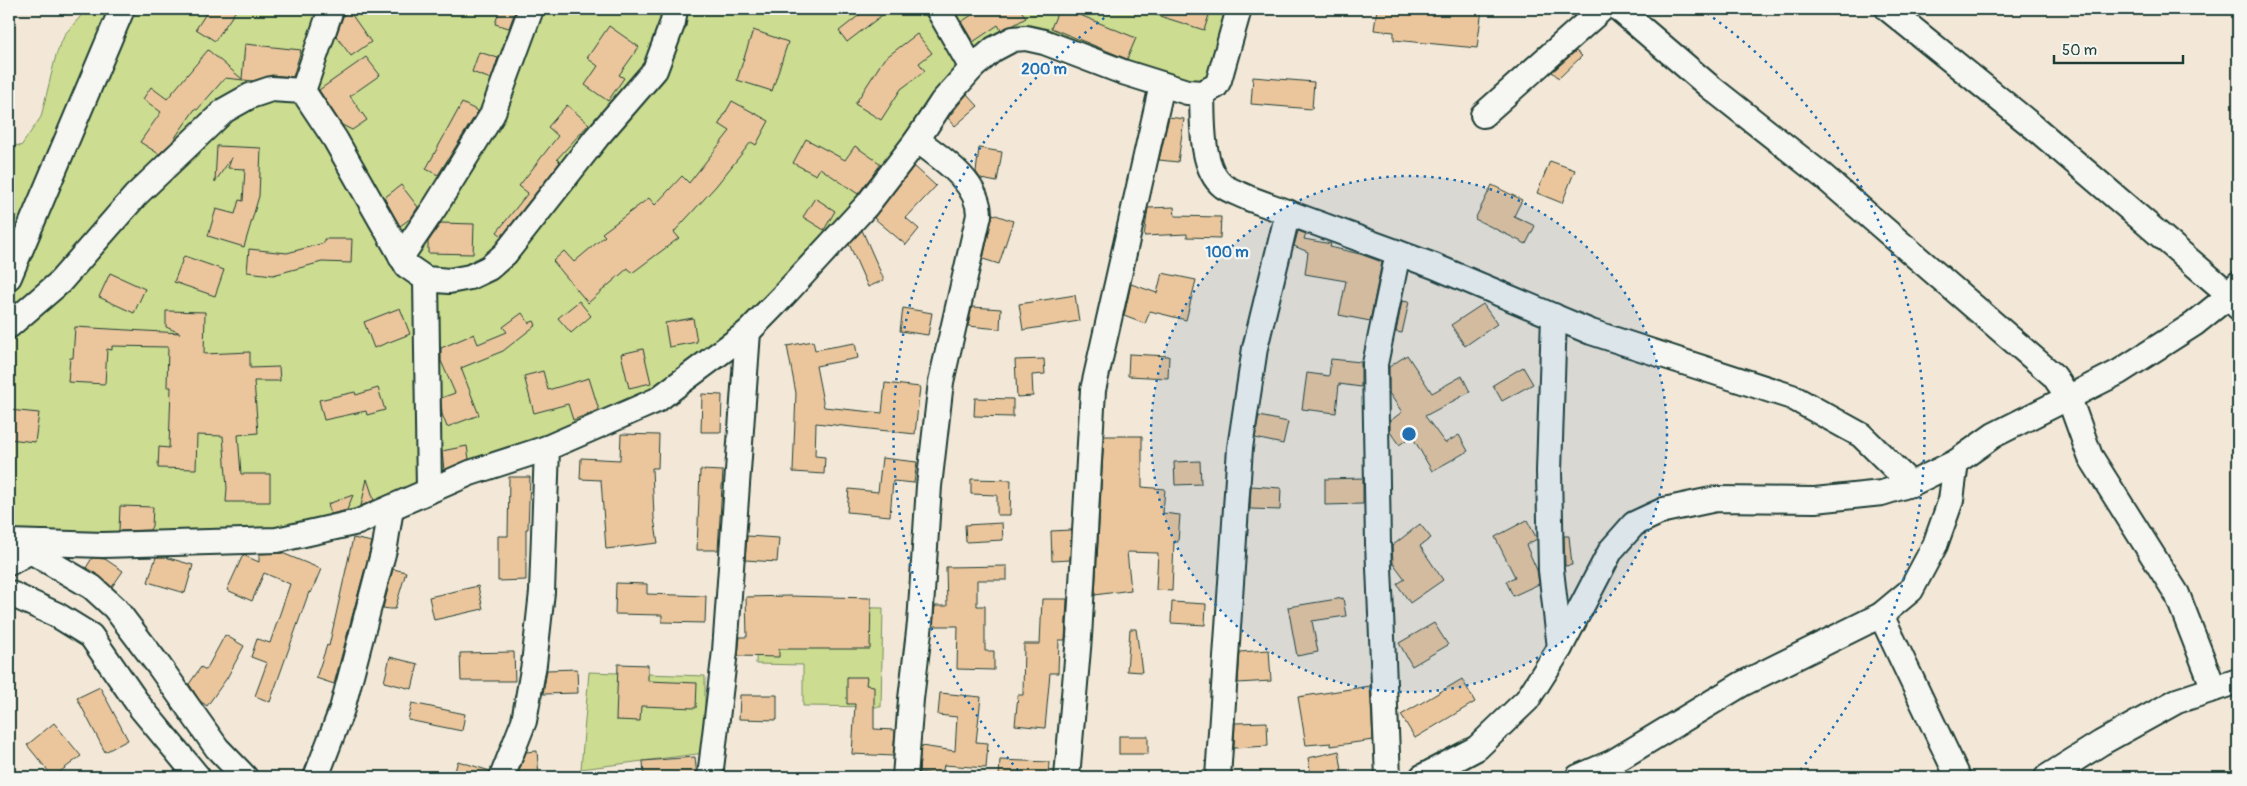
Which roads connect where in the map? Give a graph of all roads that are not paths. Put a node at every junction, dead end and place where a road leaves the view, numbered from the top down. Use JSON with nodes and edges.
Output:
{"nodes":[{"id":1,"x":122,"y":9,"type":"edge"},
{"id":2,"x":331,"y":9,"type":"edge"},
{"id":3,"x":531,"y":9,"type":"edge"},
{"id":4,"x":676,"y":9,"type":"edge"},
{"id":5,"x":938,"y":9,"type":"edge"},
{"id":6,"x":1239,"y":9,"type":"edge"},
{"id":7,"x":1602,"y":9,"type":"edge"},
{"id":8,"x":1619,"y":9,"type":"edge"},
{"id":9,"x":1888,"y":9,"type":"edge"},
{"id":10,"x":972,"y":68,"type":"junction"},
{"id":11,"x":1162,"y":85,"type":"junction"},
{"id":12,"x":303,"y":92,"type":"junction"},
{"id":13,"x":1202,"y":93,"type":"junction"},
{"id":14,"x":1483,"y":115,"type":"dead end"},
{"id":15,"x":917,"y":140,"type":"junction"},
{"id":16,"x":1288,"y":212,"type":"junction"},
{"id":17,"x":1398,"y":253,"type":"junction"},
{"id":18,"x":401,"y":257,"type":"junction"},
{"id":19,"x":9,"y":277,"type":"edge"},
{"id":20,"x":426,"y":279,"type":"junction"},
{"id":21,"x":2235,"y":295,"type":"edge"},
{"id":22,"x":1554,"y":316,"type":"junction"},
{"id":23,"x":9,"y":326,"type":"edge"},
{"id":24,"x":748,"y":332,"type":"junction"},
{"id":25,"x":2069,"y":398,"type":"junction"},
{"id":26,"x":547,"y":448,"type":"junction"},
{"id":27,"x":1956,"y":462,"type":"junction"},
{"id":28,"x":1911,"y":484,"type":"junction"},
{"id":29,"x":429,"y":491,"type":"junction"},
{"id":30,"x":391,"y":508,"type":"junction"},
{"id":31,"x":9,"y":542,"type":"edge"},
{"id":32,"x":39,"y":547,"type":"junction"},
{"id":33,"x":9,"y":564,"type":"edge"},
{"id":34,"x":9,"y":593,"type":"edge"},
{"id":35,"x":1881,"y":615,"type":"junction"},
{"id":36,"x":1560,"y":648,"type":"junction"},
{"id":37,"x":2238,"y":681,"type":"edge"},
{"id":38,"x":2214,"y":689,"type":"junction"},
{"id":39,"x":198,"y":777,"type":"edge"},
{"id":40,"x":245,"y":777,"type":"edge"},
{"id":41,"x":316,"y":777,"type":"edge"},
{"id":42,"x":502,"y":777,"type":"edge"},
{"id":43,"x":710,"y":777,"type":"edge"},
{"id":44,"x":905,"y":777,"type":"edge"},
{"id":45,"x":1067,"y":777,"type":"edge"},
{"id":46,"x":1218,"y":777,"type":"edge"},
{"id":47,"x":1388,"y":777,"type":"edge"},
{"id":48,"x":1422,"y":777,"type":"edge"},
{"id":49,"x":1578,"y":777,"type":"edge"},
{"id":50,"x":1958,"y":777,"type":"edge"},
{"id":51,"x":2047,"y":777,"type":"edge"}],
"edges":[{"from":1,"to":19,"type":"street"},
{"from":2,"to":12,"type":"street"},
{"from":3,"to":18,"type":"street"},
{"from":4,"to":20,"type":"street"},
{"from":5,"to":10,"type":"street"},
{"from":6,"to":13,"type":"street"},
{"from":7,"to":14,"type":"street"},
{"from":8,"to":25,"type":"street"},
{"from":9,"to":21,"type":"street"},
{"from":10,"to":11,"type":"street"},
{"from":10,"to":15,"type":"street"},
{"from":11,"to":13,"type":"street"},
{"from":11,"to":45,"type":"street"},
{"from":12,"to":18,"type":"street"},
{"from":12,"to":23,"type":"street"},
{"from":13,"to":16,"type":"street"},
{"from":15,"to":24,"type":"street"},
{"from":15,"to":44,"type":"street"},
{"from":16,"to":17,"type":"street"},
{"from":16,"to":46,"type":"street"},
{"from":17,"to":22,"type":"street"},
{"from":17,"to":47,"type":"street"},
{"from":18,"to":20,"type":"street"},
{"from":20,"to":29,"type":"street"},
{"from":21,"to":25,"type":"street"},
{"from":22,"to":28,"type":"street"},
{"from":22,"to":36,"type":"street"},
{"from":24,"to":26,"type":"street"},
{"from":24,"to":43,"type":"street"},
{"from":25,"to":27,"type":"street"},
{"from":25,"to":38,"type":"street"},
{"from":26,"to":29,"type":"street"},
{"from":26,"to":42,"type":"street"},
{"from":27,"to":28,"type":"street"},
{"from":27,"to":35,"type":"street"},
{"from":28,"to":36,"type":"street"},
{"from":29,"to":30,"type":"street"},
{"from":30,"to":32,"type":"street"},
{"from":30,"to":41,"type":"street"},
{"from":31,"to":32,"type":"street"},
{"from":32,"to":33,"type":"street"},
{"from":32,"to":40,"type":"street"},
{"from":34,"to":39,"type":"street"},
{"from":35,"to":49,"type":"street"},
{"from":35,"to":50,"type":"street"},
{"from":36,"to":48,"type":"street"},
{"from":37,"to":38,"type":"street"},
{"from":38,"to":51,"type":"street"}]}
